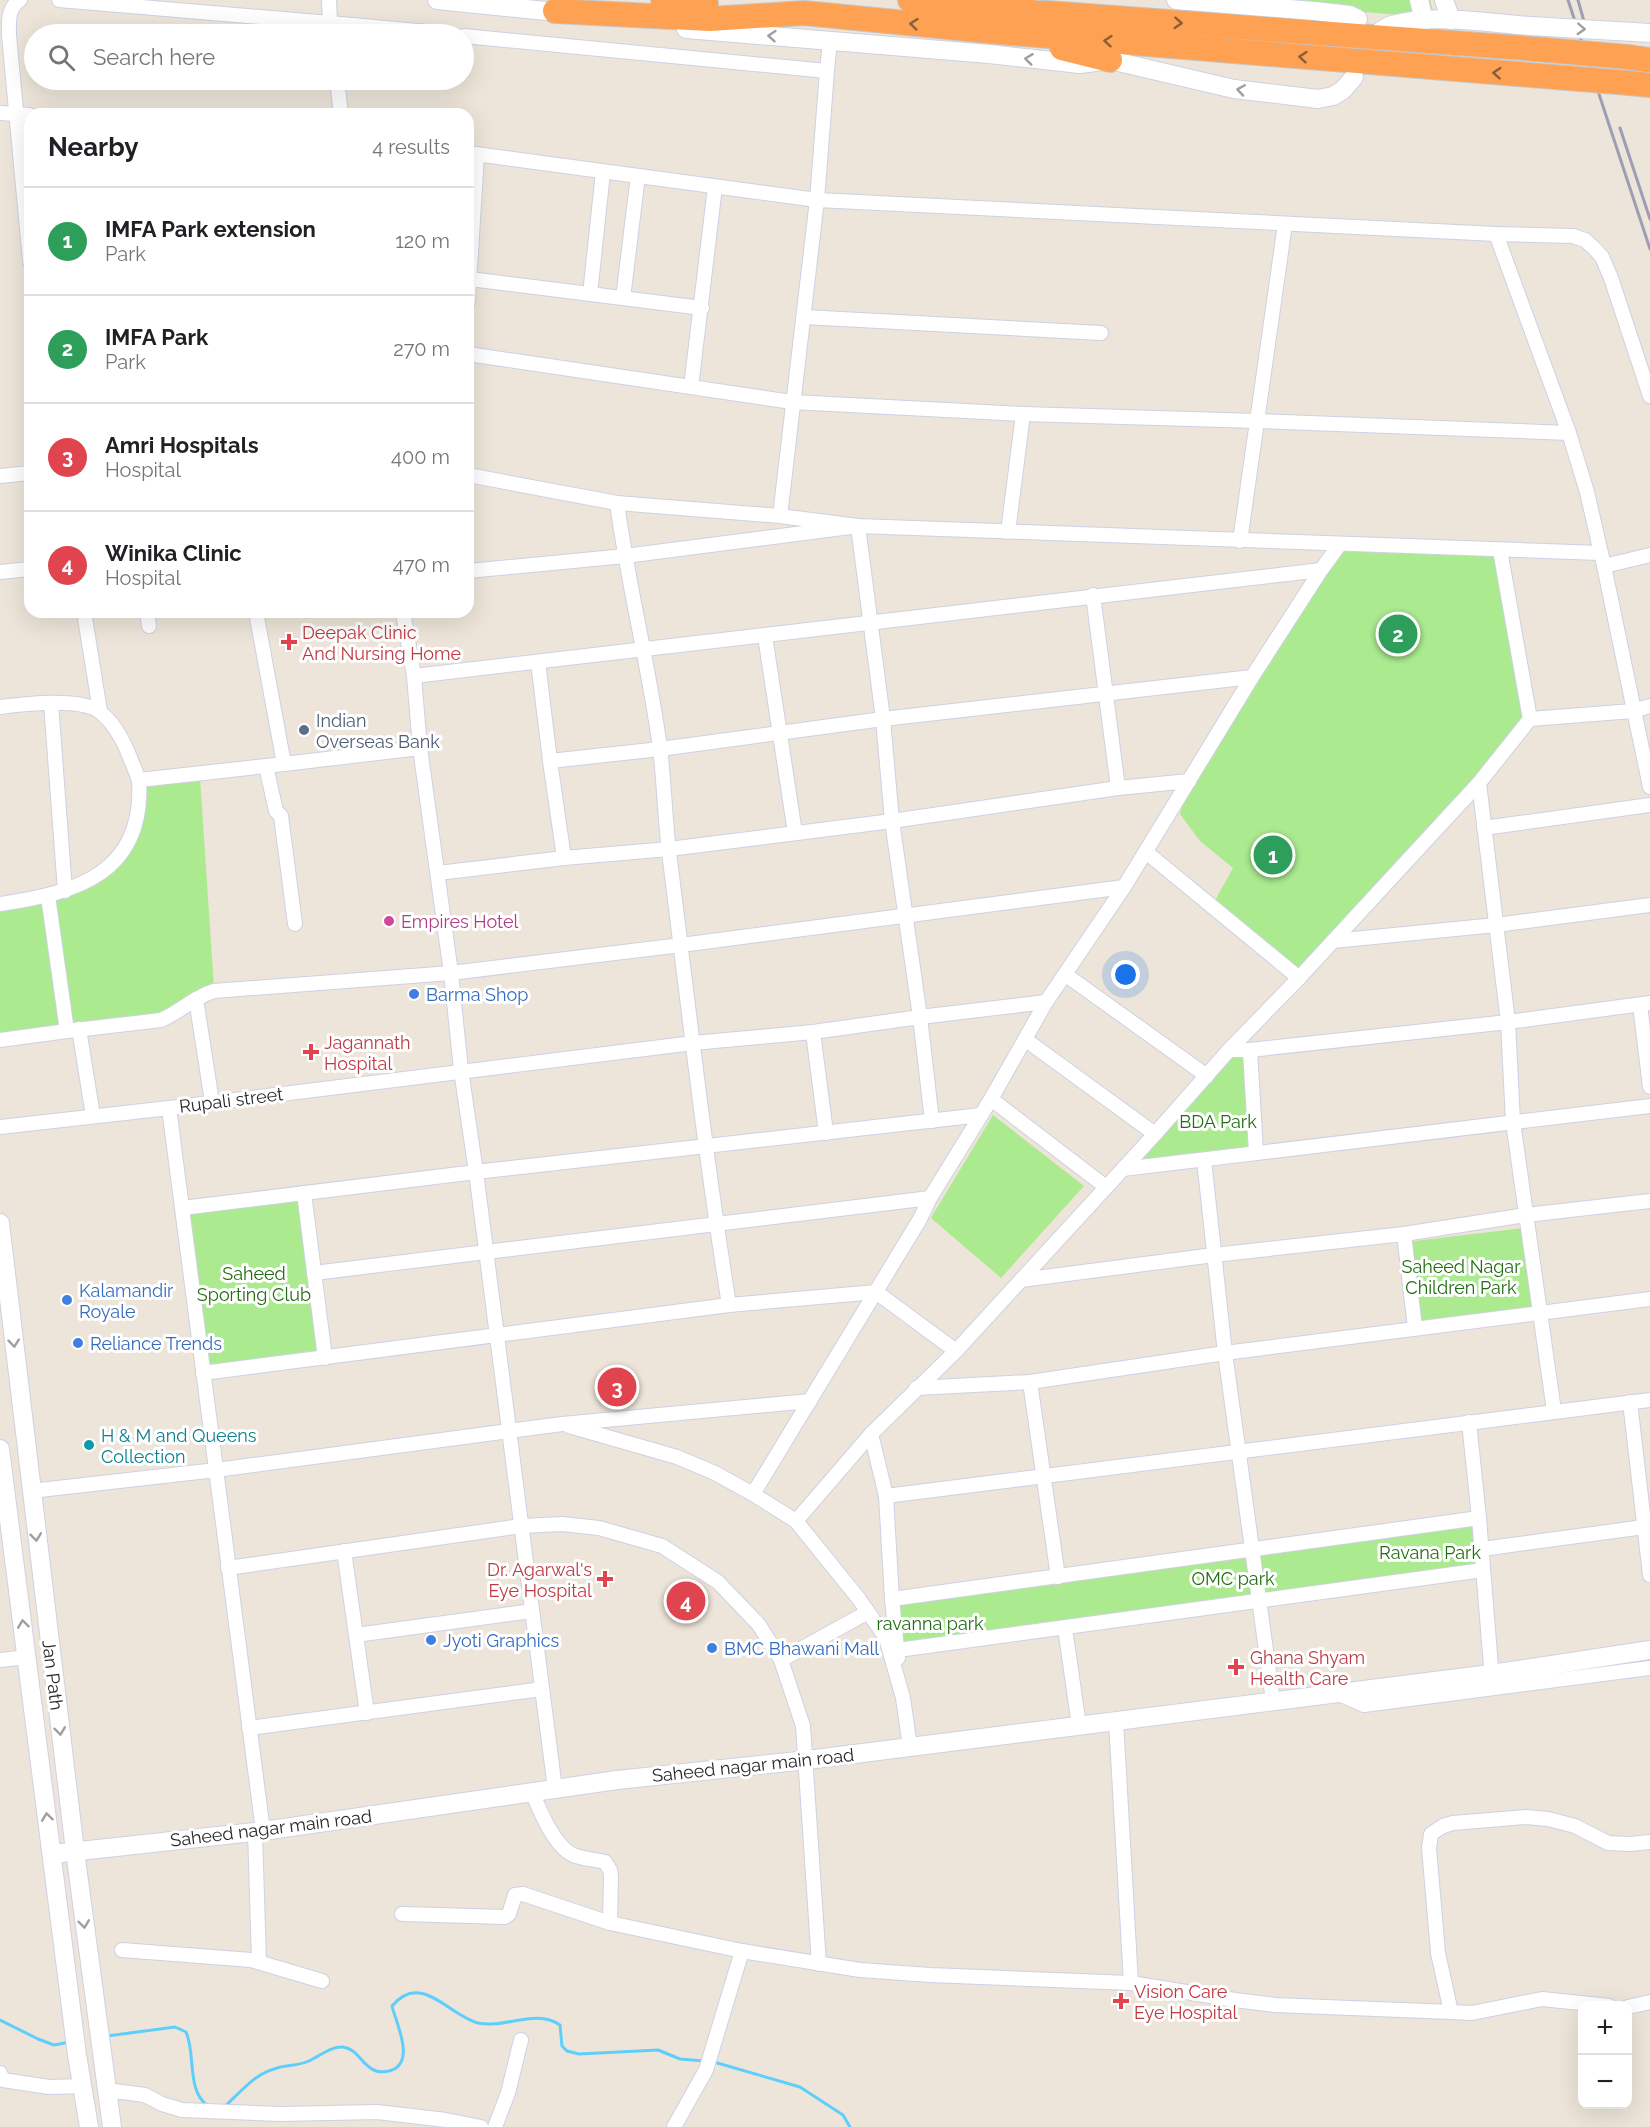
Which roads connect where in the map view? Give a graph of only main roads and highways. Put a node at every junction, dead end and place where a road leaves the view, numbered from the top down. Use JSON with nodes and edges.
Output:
{"nodes":[{"id":1,"x":663,"y":0,"type":"edge"},
{"id":2,"x":910,"y":0,"type":"edge"},
{"id":3,"x":670,"y":1,"type":"edge"},
{"id":4,"x":555,"y":11,"type":"road end"},
{"id":5,"x":804,"y":13,"type":"junction"},
{"id":6,"x":998,"y":32,"type":"junction"},
{"id":7,"x":1639,"y":59,"type":"edge"},
{"id":8,"x":1110,"y":60,"type":"road end"},
{"id":9,"x":1642,"y":85,"type":"edge"}],
"edges":[{"from":1,"to":3,"type":"highway"},
{"from":2,"to":7,"type":"highway","one_way":true,"bridge":true},
{"from":3,"to":5,"type":"highway"},
{"from":4,"to":5,"type":"highway"},
{"from":6,"to":5,"type":"highway","one_way":true},
{"from":6,"to":8,"type":"highway"},
{"from":9,"to":6,"type":"highway","one_way":true,"bridge":true}]}
